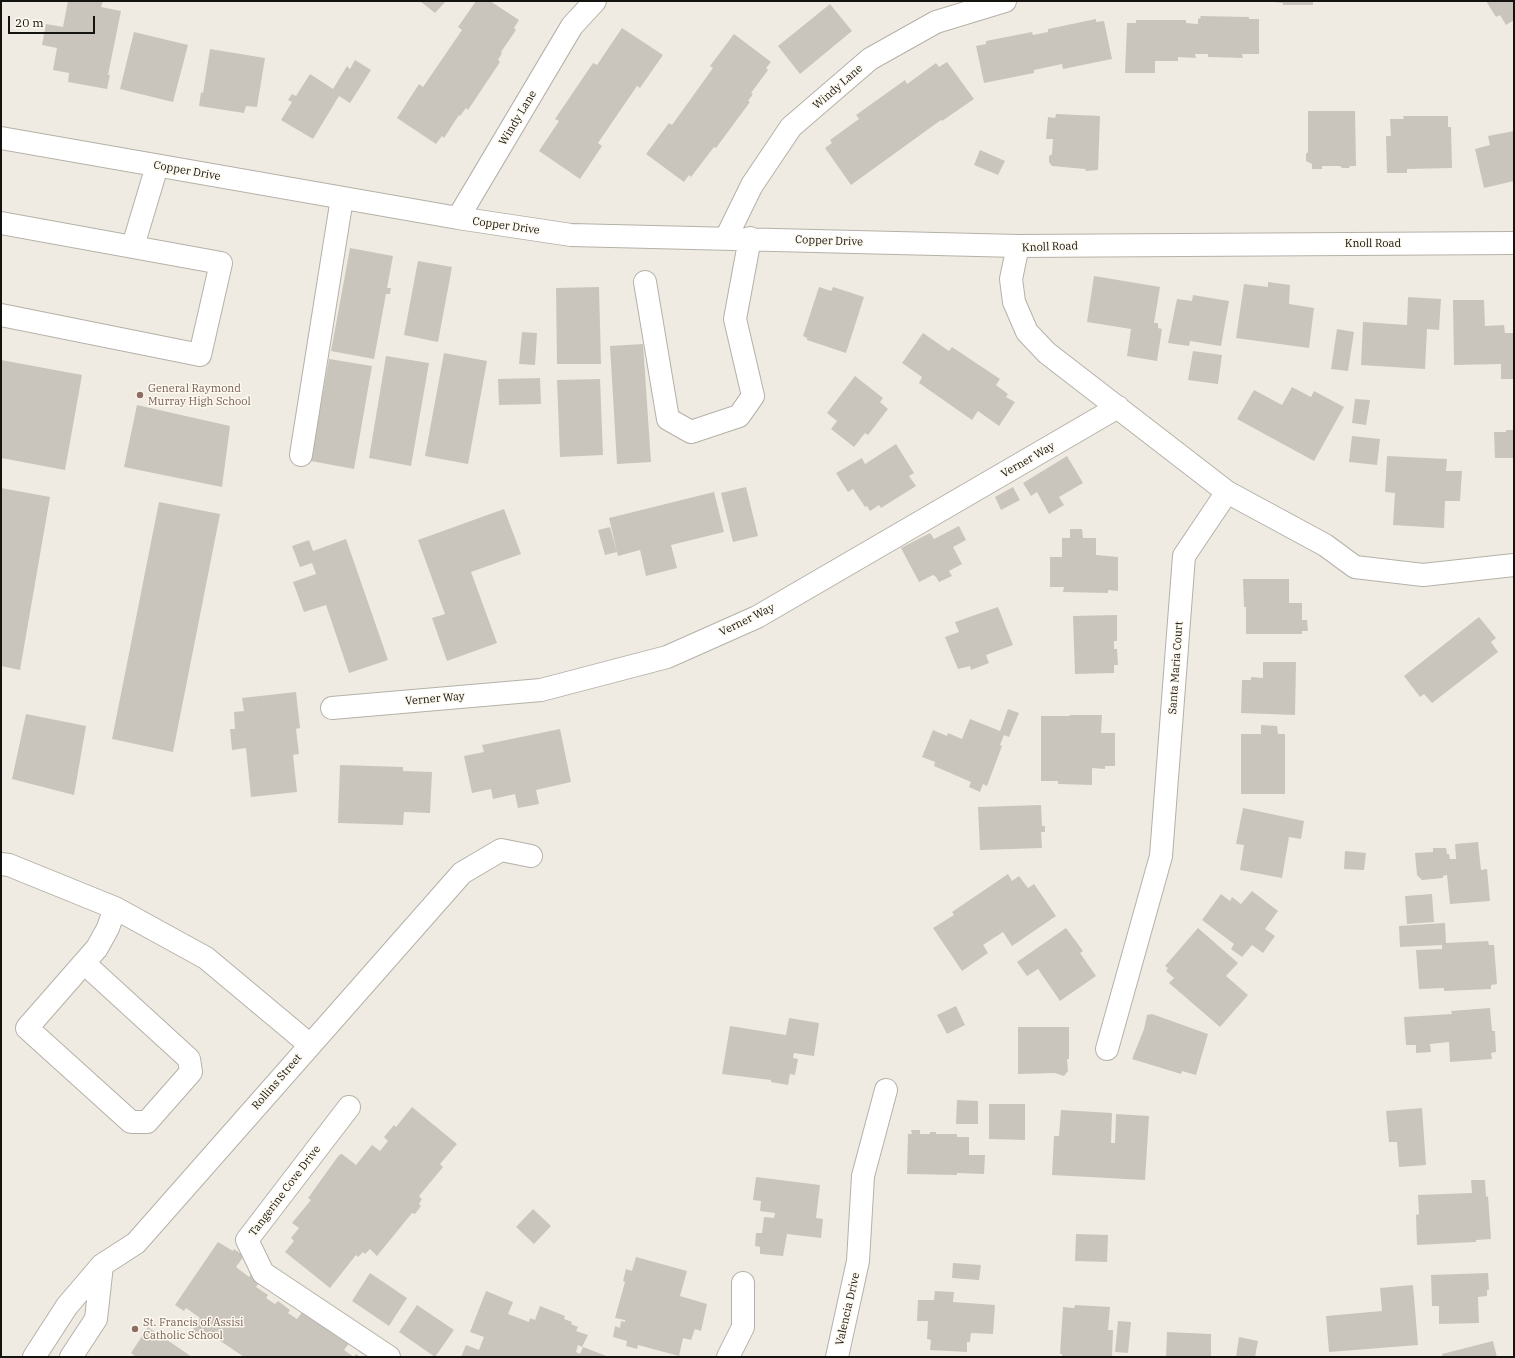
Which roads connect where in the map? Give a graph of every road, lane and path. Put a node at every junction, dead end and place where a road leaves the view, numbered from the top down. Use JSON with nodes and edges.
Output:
{"nodes":[{"id":1,"x":595,"y":1,"type":"edge"},
{"id":2,"x":1005,"y":1,"type":"edge"},
{"id":3,"x":1,"y":138,"type":"edge"},
{"id":4,"x":157,"y":166,"type":"junction"},
{"id":5,"x":342,"y":198,"type":"junction"},
{"id":6,"x":458,"y":218,"type":"junction"},
{"id":7,"x":1,"y":223,"type":"edge"},
{"id":8,"x":726,"y":238,"type":"junction"},
{"id":9,"x":750,"y":238,"type":"junction"},
{"id":10,"x":1514,"y":243,"type":"edge"},
{"id":11,"x":133,"y":246,"type":"junction"},
{"id":12,"x":1018,"y":246,"type":"junction"},
{"id":13,"x":645,"y":282,"type":"dead end"},
{"id":14,"x":1,"y":315,"type":"edge"},
{"id":15,"x":1118,"y":407,"type":"junction"},
{"id":16,"x":301,"y":455,"type":"dead end"},
{"id":17,"x":1227,"y":492,"type":"junction"},
{"id":18,"x":1514,"y":565,"type":"edge"},
{"id":19,"x":332,"y":708,"type":"dead end"},
{"id":20,"x":531,"y":856,"type":"dead end"},
{"id":21,"x":1,"y":864,"type":"edge"},
{"id":22,"x":115,"y":908,"type":"junction"},
{"id":23,"x":84,"y":963,"type":"junction"},
{"id":24,"x":310,"y":1045,"type":"junction"},
{"id":25,"x":1107,"y":1049,"type":"dead end"},
{"id":26,"x":886,"y":1090,"type":"dead end"},
{"id":27,"x":348,"y":1106,"type":"dead end"},
{"id":28,"x":102,"y":1265,"type":"junction"},
{"id":29,"x":742,"y":1283,"type":"dead end"},
{"id":30,"x":34,"y":1357,"type":"edge"},
{"id":31,"x":70,"y":1357,"type":"edge"},
{"id":32,"x":389,"y":1357,"type":"edge"},
{"id":33,"x":728,"y":1357,"type":"edge"},
{"id":34,"x":837,"y":1357,"type":"edge"}],
"edges":[{"from":1,"to":6,"type":"street","name":"Windy Lane"},
{"from":2,"to":8,"type":"street","name":"Windy Lane"},
{"from":3,"to":4,"type":"street","name":"Copper Drive"},
{"from":4,"to":5,"type":"street","name":"Copper Drive"},
{"from":4,"to":11,"type":"street"},
{"from":5,"to":6,"type":"street","name":"Copper Drive"},
{"from":5,"to":16,"type":"street"},
{"from":6,"to":8,"type":"street","name":"Copper Drive"},
{"from":7,"to":11,"type":"street"},
{"from":8,"to":9,"type":"street","name":"Copper Drive"},
{"from":9,"to":12,"type":"street","name":"Copper Drive"},
{"from":9,"to":13,"type":"street"},
{"from":10,"to":12,"type":"street","name":"Knoll Road"},
{"from":11,"to":14,"type":"street"},
{"from":12,"to":15,"type":"street","name":"Knoll Road"},
{"from":15,"to":17,"type":"street","name":"Knoll Road"},
{"from":15,"to":19,"type":"street","name":"Verner Way"},
{"from":17,"to":18,"type":"street","name":"Knoll Road"},
{"from":17,"to":25,"type":"street","name":"Santa Maria Court"},
{"from":20,"to":24,"type":"street","name":"Rollins Street"},
{"from":21,"to":22,"type":"street"},
{"from":22,"to":23,"type":"street"},
{"from":22,"to":24,"type":"street"},
{"from":23,"to":23,"type":"street"},
{"from":24,"to":28,"type":"street","name":"Rollins Street"},
{"from":26,"to":34,"type":"street","name":"Valencia Drive"},
{"from":27,"to":32,"type":"street","name":"Tangerine Cove Drive"},
{"from":28,"to":30,"type":"street","name":"Rollins Street"},
{"from":28,"to":31,"type":"street"},
{"from":29,"to":33,"type":"street"}]}
